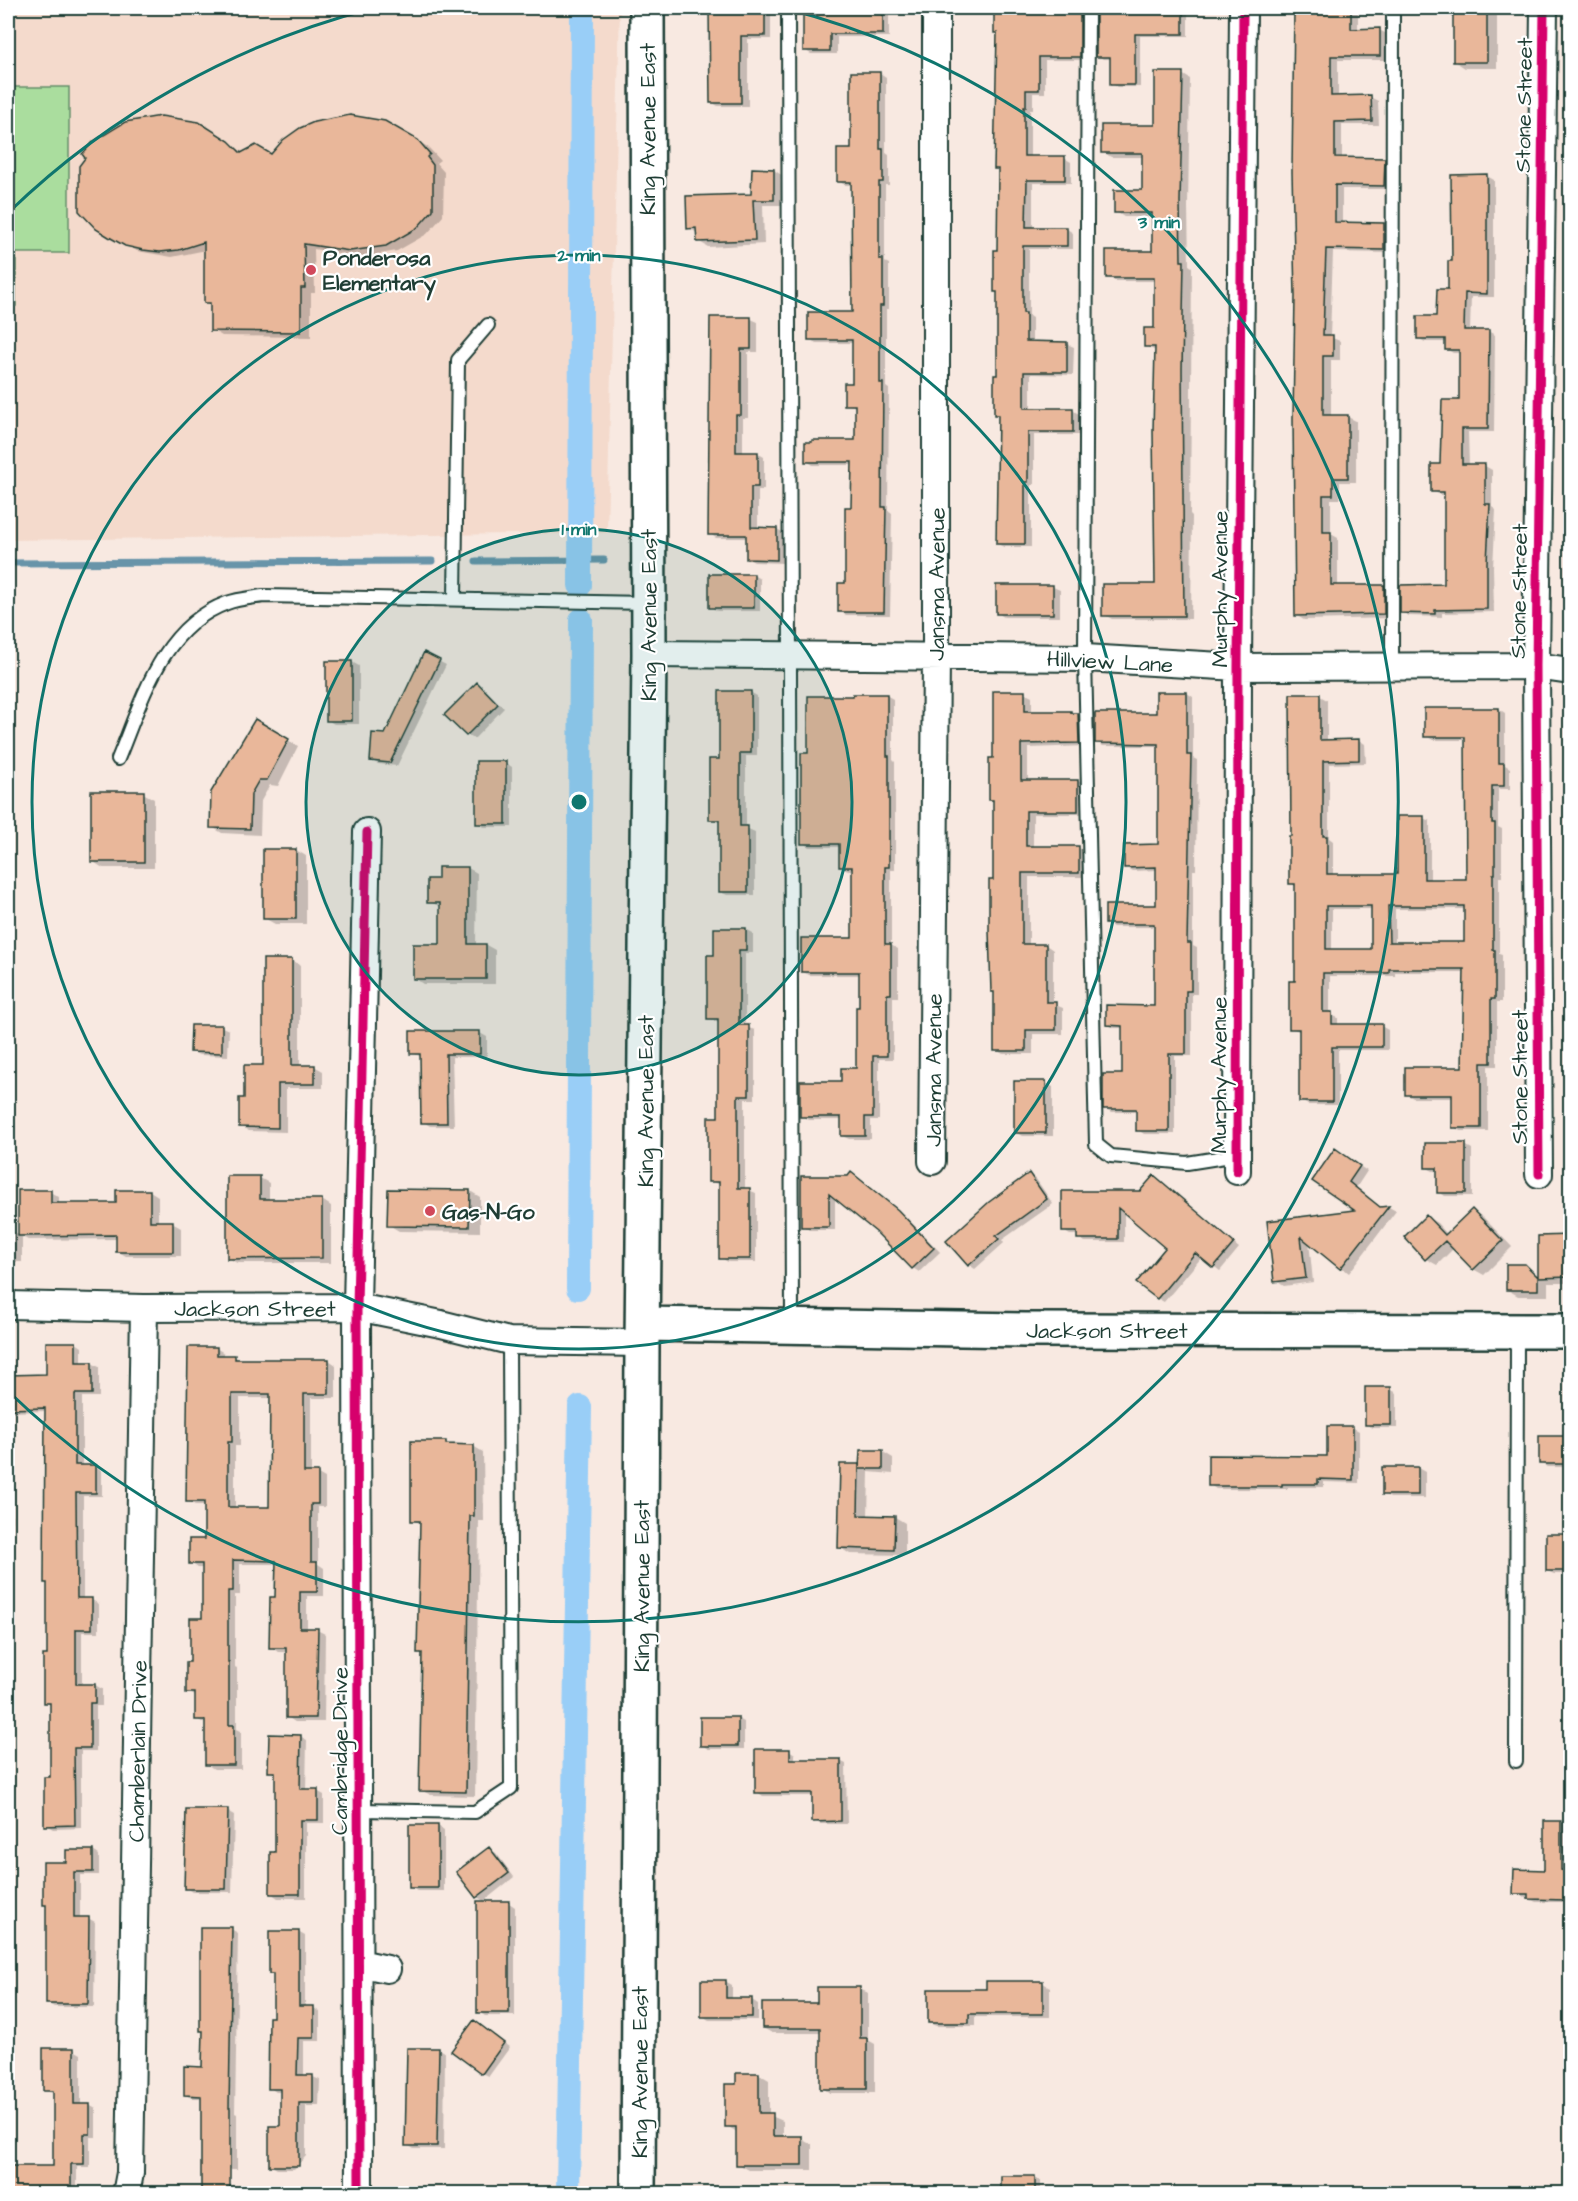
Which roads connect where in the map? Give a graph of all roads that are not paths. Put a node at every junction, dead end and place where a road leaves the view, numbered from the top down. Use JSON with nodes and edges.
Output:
{"nodes":[{"id":1,"x":647,"y":8,"type":"edge"},
{"id":2,"x":788,"y":8,"type":"edge"},
{"id":3,"x":936,"y":8,"type":"edge"},
{"id":4,"x":1088,"y":8,"type":"edge"},
{"id":5,"x":1243,"y":8,"type":"edge"},
{"id":6,"x":1394,"y":8,"type":"edge"},
{"id":7,"x":1544,"y":8,"type":"edge"},
{"id":8,"x":488,"y":325,"type":"dead end"},
{"id":9,"x":455,"y":599,"type":"junction"},
{"id":10,"x":648,"y":603,"type":"junction"},
{"id":11,"x":649,"y":654,"type":"junction"},
{"id":12,"x":790,"y":655,"type":"junction"},
{"id":13,"x":936,"y":656,"type":"junction"},
{"id":14,"x":1085,"y":658,"type":"junction"},
{"id":15,"x":1392,"y":666,"type":"junction"},
{"id":16,"x":1536,"y":666,"type":"junction"},
{"id":17,"x":1238,"y":667,"type":"junction"},
{"id":18,"x":1570,"y":671,"type":"edge"},
{"id":19,"x":118,"y":759,"type":"dead end"},
{"id":20,"x":367,"y":831,"type":"dead end"},
{"id":21,"x":932,"y":1161,"type":"dead end"},
{"id":22,"x":1237,"y":1163,"type":"joint"},
{"id":23,"x":1539,"y":1174,"type":"dead end"},
{"id":24,"x":8,"y":1305,"type":"edge"},
{"id":25,"x":357,"y":1307,"type":"junction"},
{"id":26,"x":144,"y":1308,"type":"junction"},
{"id":27,"x":792,"y":1326,"type":"junction"},
{"id":28,"x":1517,"y":1331,"type":"junction"},
{"id":29,"x":1570,"y":1331,"type":"edge"},
{"id":30,"x":643,"y":1334,"type":"junction"},
{"id":31,"x":509,"y":1341,"type":"junction"},
{"id":32,"x":1516,"y":1761,"type":"dead end"},
{"id":33,"x":358,"y":1810,"type":"junction"},
{"id":34,"x":359,"y":1963,"type":"junction"},
{"id":35,"x":387,"y":1970,"type":"dead end"},
{"id":36,"x":126,"y":2193,"type":"edge"},
{"id":37,"x":359,"y":2193,"type":"edge"},
{"id":38,"x":638,"y":2193,"type":"edge"}],
"edges":[{"from":1,"to":10,"type":"main road","name":"King Avenue East"},
{"from":2,"to":12,"type":"lane"},
{"from":3,"to":13,"type":"street","name":"Jansma Avenue"},
{"from":4,"to":14,"type":"lane"},
{"from":5,"to":17,"type":"street","name":"Murphy Avenue"},
{"from":6,"to":15,"type":"lane"},
{"from":7,"to":16,"type":"street","name":"Stone Street"},
{"from":8,"to":9,"type":"lane"},
{"from":9,"to":10,"type":"lane"},
{"from":9,"to":19,"type":"lane"},
{"from":10,"to":11,"type":"main road","name":"King Avenue East"},
{"from":11,"to":12,"type":"street","name":"Hillview Lane"},
{"from":11,"to":30,"type":"main road","name":"King Avenue East"},
{"from":12,"to":13,"type":"street","name":"Hillview Lane"},
{"from":12,"to":27,"type":"lane"},
{"from":13,"to":14,"type":"street","name":"Hillview Lane"},
{"from":13,"to":21,"type":"street","name":"Jansma Avenue"},
{"from":14,"to":17,"type":"street","name":"Hillview Lane"},
{"from":14,"to":22,"type":"lane"},
{"from":15,"to":16,"type":"street","name":"Hillview Lane"},
{"from":15,"to":17,"type":"street","name":"Hillview Lane"},
{"from":16,"to":18,"type":"street","name":"Hillview Lane"},
{"from":16,"to":23,"type":"street","name":"Stone Street"},
{"from":17,"to":22,"type":"street","name":"Murphy Avenue"},
{"from":20,"to":25,"type":"street","name":"Cambridge Drive"},
{"from":24,"to":26,"type":"street","name":"Jackson Street"},
{"from":25,"to":26,"type":"street","name":"Jackson Street"},
{"from":25,"to":31,"type":"street","name":"Jackson Street"},
{"from":25,"to":33,"type":"street","name":"Cambridge Drive"},
{"from":26,"to":36,"type":"street","name":"Chamberlain Drive"},
{"from":27,"to":28,"type":"main road","name":"Jackson Street"},
{"from":27,"to":30,"type":"main road","name":"Jackson Street"},
{"from":28,"to":29,"type":"main road","name":"Jackson Street"},
{"from":28,"to":32,"type":"lane"},
{"from":30,"to":31,"type":"street","name":"Jackson Street"},
{"from":30,"to":38,"type":"main road","name":"King Avenue East"},
{"from":31,"to":33,"type":"lane"},
{"from":33,"to":34,"type":"street","name":"Cambridge Drive"},
{"from":34,"to":35,"type":"street"},
{"from":34,"to":37,"type":"street","name":"Cambridge Drive"}]}
